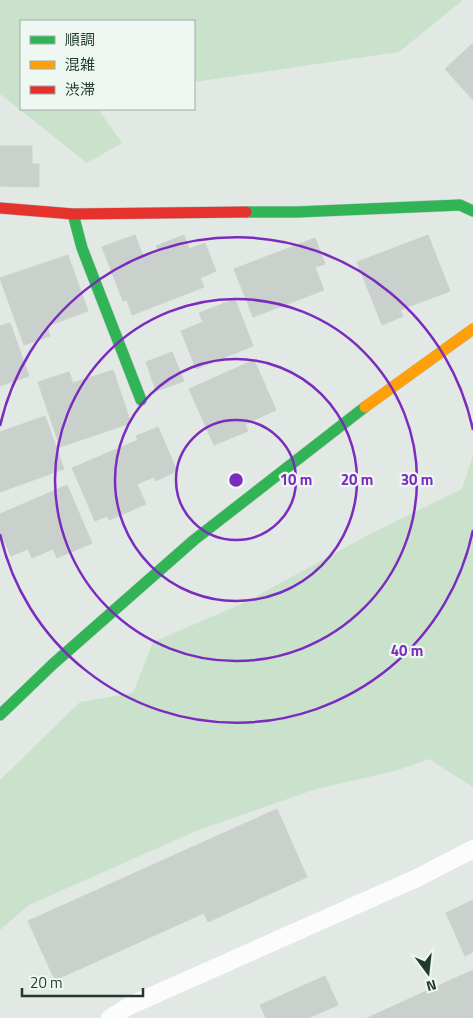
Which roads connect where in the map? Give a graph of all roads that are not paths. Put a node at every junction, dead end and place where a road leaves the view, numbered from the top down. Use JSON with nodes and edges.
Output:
{"nodes":[{"id":1,"x":0,"y":208,"type":"edge"},
{"id":2,"x":473,"y":211,"type":"edge"},
{"id":3,"x":73,"y":214,"type":"junction"},
{"id":4,"x":473,"y":329,"type":"edge"},
{"id":5,"x":141,"y":400,"type":"dead end"},
{"id":6,"x":0,"y":715,"type":"edge"},
{"id":7,"x":473,"y":849,"type":"edge"},
{"id":8,"x":110,"y":1018,"type":"edge"}],
"edges":[{"from":1,"to":3,"type":"street"},
{"from":2,"to":3,"type":"street"},
{"from":3,"to":5,"type":"street"},
{"from":4,"to":6,"type":"street"},
{"from":7,"to":8,"type":"lane"}]}
